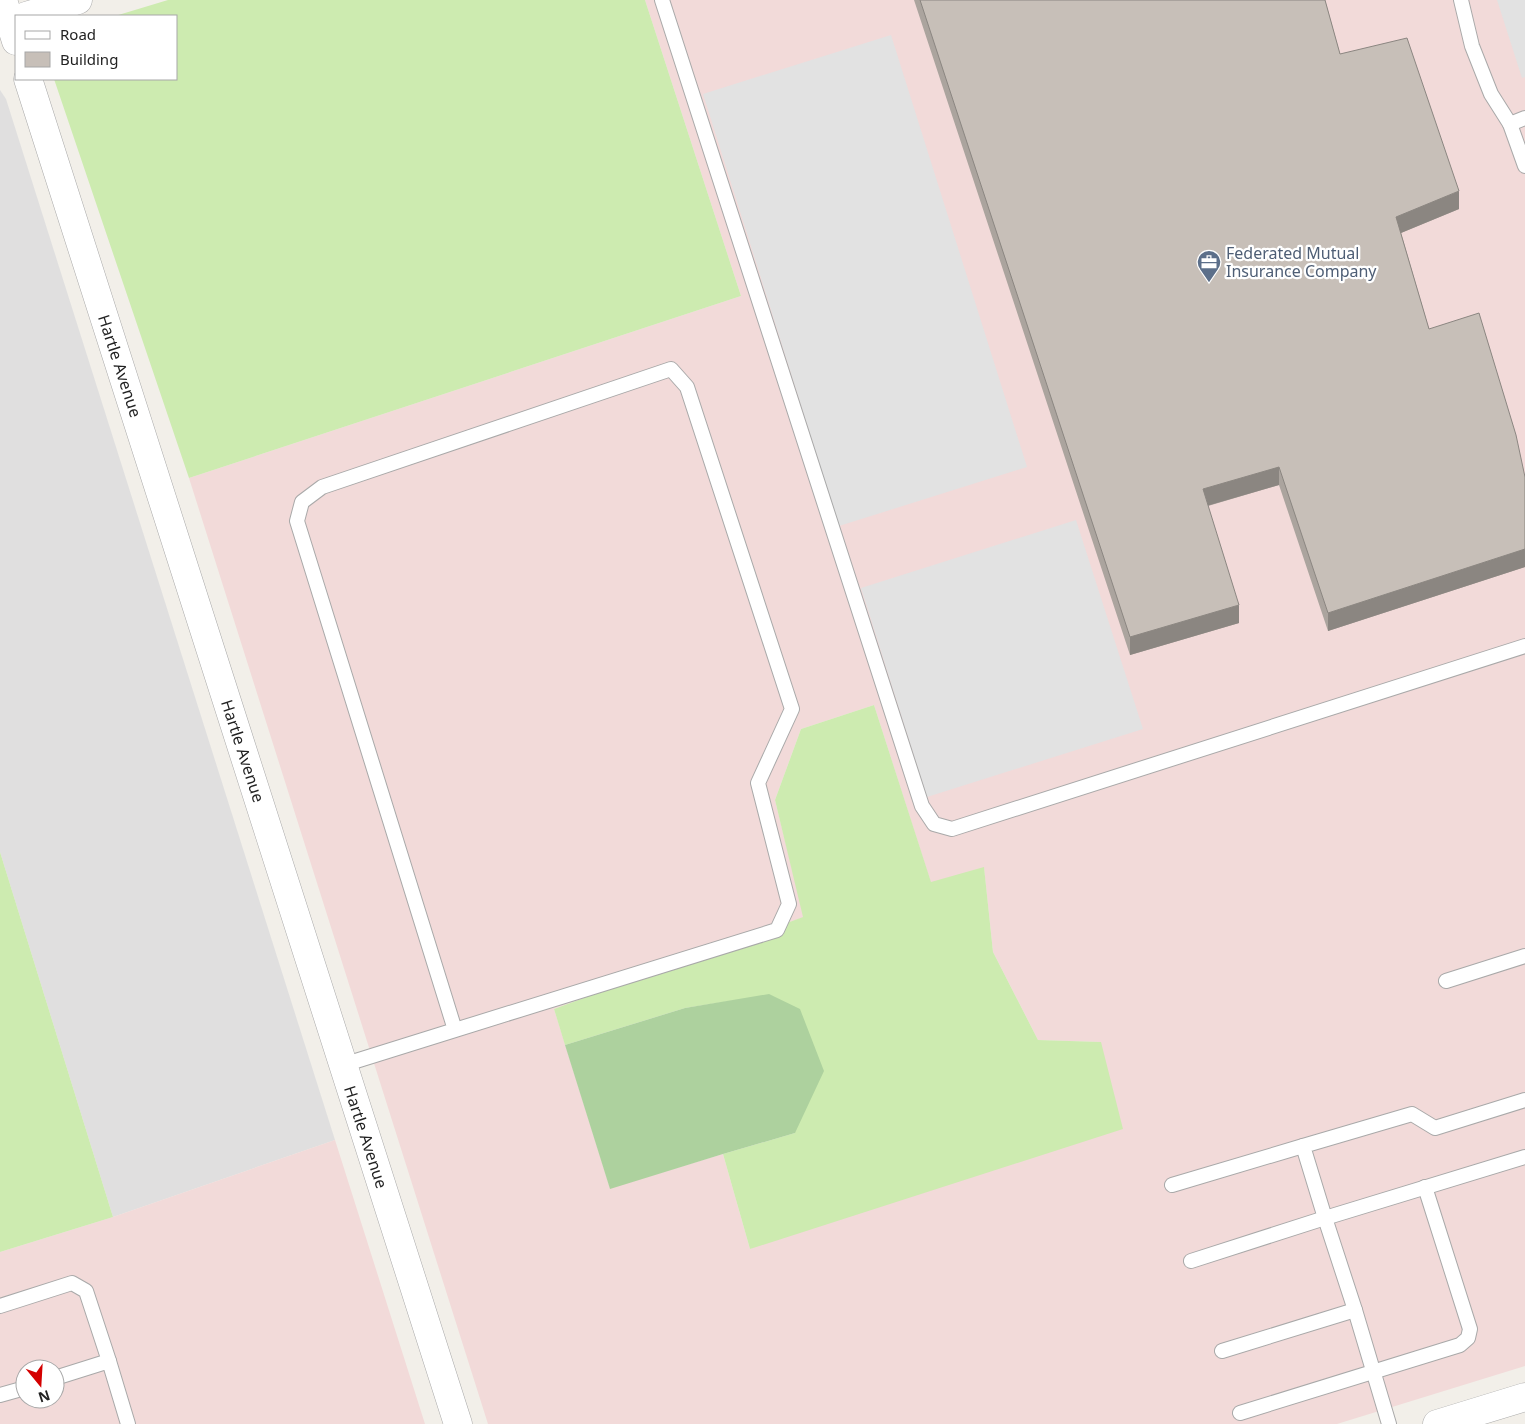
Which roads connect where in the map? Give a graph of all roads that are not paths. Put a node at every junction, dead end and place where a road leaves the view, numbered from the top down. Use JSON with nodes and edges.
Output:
{"nodes":[{"id":1,"x":78,"y":0,"type":"edge"},
{"id":2,"x":662,"y":0,"type":"edge"},
{"id":3,"x":1461,"y":0,"type":"edge"},
{"id":4,"x":28,"y":15,"type":"edge"},
{"id":5,"x":28,"y":80,"type":"edge"},
{"id":6,"x":1525,"y":118,"type":"edge"},
{"id":7,"x":1510,"y":124,"type":"junction"},
{"id":8,"x":1525,"y":166,"type":"edge"},
{"id":9,"x":1525,"y":646,"type":"edge"},
{"id":10,"x":1525,"y":956,"type":"edge"},
{"id":11,"x":1446,"y":980,"type":"dead end"},
{"id":12,"x":455,"y":1030,"type":"junction"},
{"id":13,"x":343,"y":1065,"type":"junction"},
{"id":14,"x":1525,"y":1100,"type":"edge"},
{"id":15,"x":1303,"y":1146,"type":"junction"},
{"id":16,"x":1525,"y":1157,"type":"edge"},
{"id":17,"x":1172,"y":1185,"type":"dead end"},
{"id":18,"x":1425,"y":1187,"type":"junction"},
{"id":19,"x":1325,"y":1218,"type":"junction"},
{"id":20,"x":1191,"y":1260,"type":"dead end"},
{"id":21,"x":0,"y":1306,"type":"edge"},
{"id":22,"x":1355,"y":1310,"type":"junction"},
{"id":23,"x":1222,"y":1351,"type":"dead end"},
{"id":24,"x":109,"y":1361,"type":"junction"},
{"id":25,"x":1373,"y":1372,"type":"junction"},
{"id":26,"x":65,"y":1375,"type":"edge"},
{"id":27,"x":15,"y":1391,"type":"edge"},
{"id":28,"x":0,"y":1395,"type":"edge"},
{"id":29,"x":1525,"y":1399,"type":"edge"},
{"id":30,"x":1240,"y":1413,"type":"dead end"},
{"id":31,"x":128,"y":1424,"type":"edge"},
{"id":32,"x":458,"y":1424,"type":"edge"},
{"id":33,"x":1389,"y":1424,"type":"edge"},
{"id":34,"x":1437,"y":1424,"type":"edge"}],
"edges":[{"from":1,"to":4,"type":"street"},
{"from":2,"to":9,"type":"lane"},
{"from":3,"to":7,"type":"lane"},
{"from":5,"to":13,"type":"street","name":"Hartle Avenue"},
{"from":6,"to":7,"type":"lane"},
{"from":7,"to":8,"type":"lane"},
{"from":10,"to":11,"type":"lane"},
{"from":12,"to":12,"type":"lane"},
{"from":12,"to":13,"type":"lane"},
{"from":13,"to":32,"type":"street","name":"Hartle Avenue"},
{"from":14,"to":15,"type":"lane"},
{"from":15,"to":17,"type":"lane"},
{"from":15,"to":19,"type":"lane"},
{"from":16,"to":18,"type":"lane"},
{"from":18,"to":19,"type":"lane"},
{"from":18,"to":25,"type":"lane"},
{"from":19,"to":20,"type":"lane"},
{"from":19,"to":22,"type":"lane"},
{"from":21,"to":24,"type":"lane"},
{"from":22,"to":23,"type":"lane"},
{"from":22,"to":25,"type":"lane"},
{"from":24,"to":26,"type":"lane"},
{"from":24,"to":31,"type":"lane"},
{"from":25,"to":30,"type":"lane"},
{"from":25,"to":33,"type":"lane"},
{"from":27,"to":28,"type":"lane"},
{"from":29,"to":34,"type":"street"}]}
